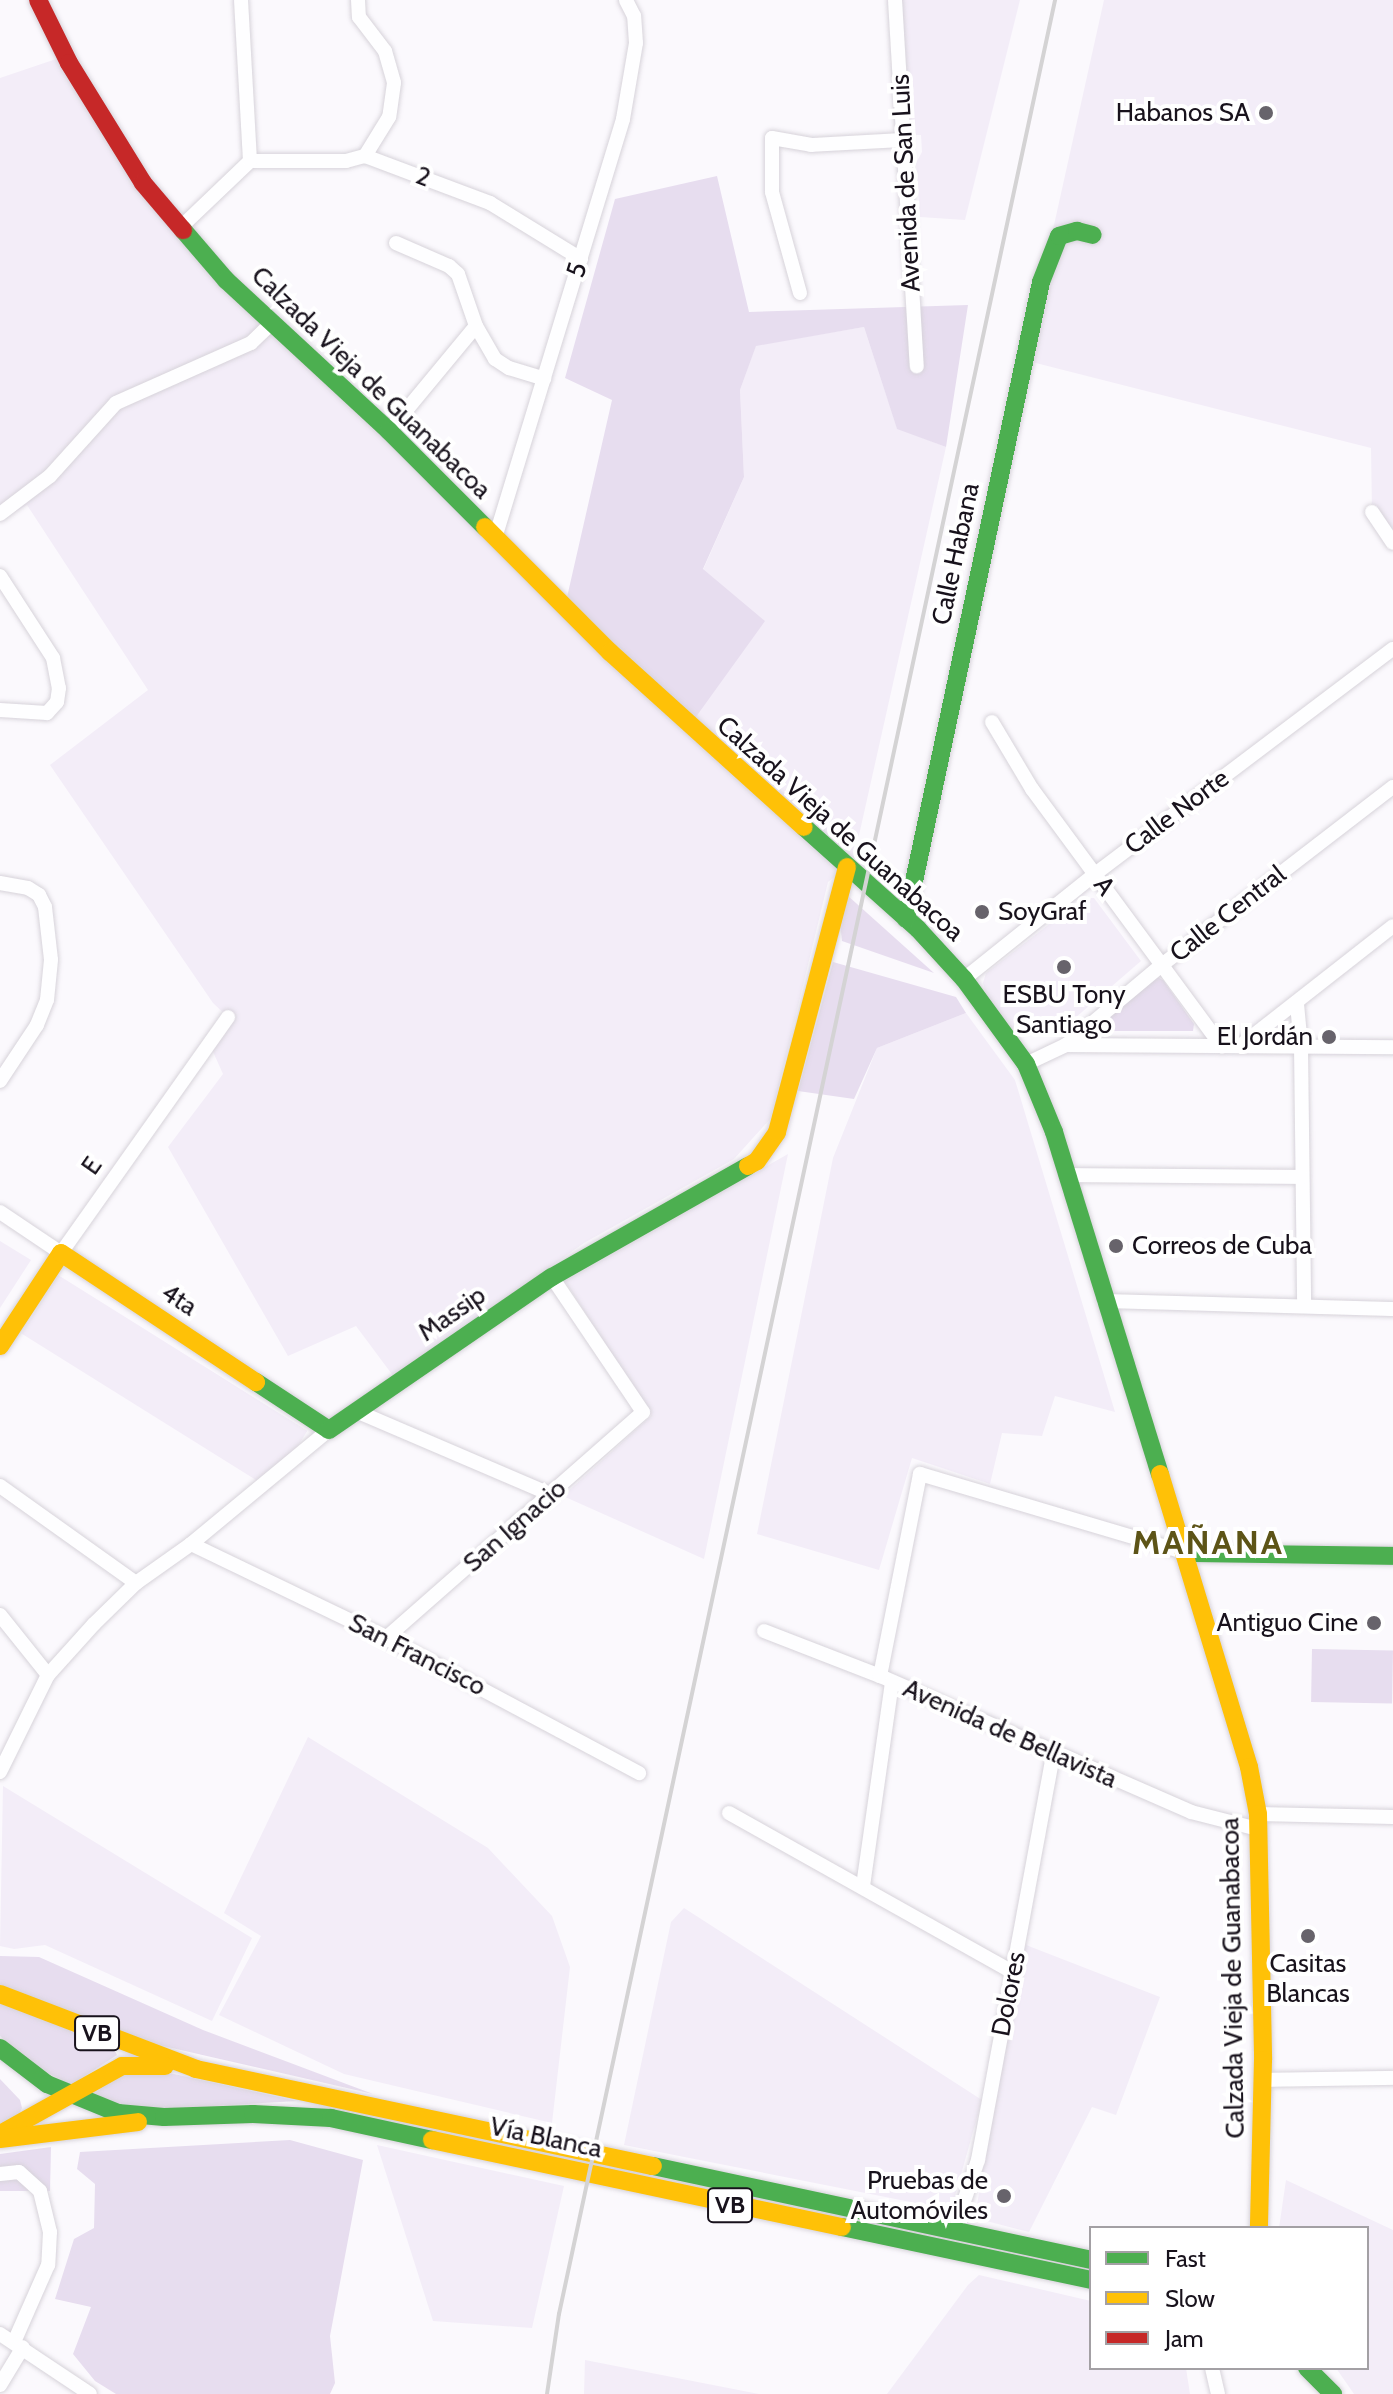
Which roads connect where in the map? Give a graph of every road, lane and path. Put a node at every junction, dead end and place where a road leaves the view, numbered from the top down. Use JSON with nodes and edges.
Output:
{"nodes":[{"id":1,"x":38,"y":0,"type":"edge"},
{"id":2,"x":241,"y":0,"type":"edge"},
{"id":3,"x":358,"y":0,"type":"edge"},
{"id":4,"x":626,"y":0,"type":"edge"},
{"id":5,"x":895,"y":0,"type":"edge"},
{"id":6,"x":904,"y":140,"type":"junction"},
{"id":7,"x":365,"y":156,"type":"junction"},
{"id":8,"x":250,"y":161,"type":"junction"},
{"id":9,"x":181,"y":227,"type":"junction"},
{"id":10,"x":1093,"y":235,"type":"dead end"},
{"id":11,"x":396,"y":243,"type":"dead end"},
{"id":12,"x":581,"y":259,"type":"junction"},
{"id":13,"x":800,"y":293,"type":"dead end"},
{"id":14,"x":272,"y":323,"type":"junction"},
{"id":15,"x":476,"y":326,"type":"junction"},
{"id":16,"x":917,"y":366,"type":"dead end"},
{"id":17,"x":544,"y":379,"type":"junction"},
{"id":18,"x":389,"y":431,"type":"junction"},
{"id":19,"x":1372,"y":512,"type":"dead end"},
{"id":20,"x":0,"y":514,"type":"edge"},
{"id":21,"x":495,"y":538,"type":"junction"},
{"id":22,"x":1393,"y":543,"type":"edge"},
{"id":23,"x":0,"y":576,"type":"edge"},
{"id":24,"x":1393,"y":649,"type":"edge"},
{"id":25,"x":0,"y":710,"type":"edge"},
{"id":26,"x":992,"y":722,"type":"dead end"},
{"id":27,"x":1393,"y":787,"type":"edge"},
{"id":28,"x":847,"y":867,"type":"junction"},
{"id":29,"x":1095,"y":874,"type":"junction"},
{"id":30,"x":0,"y":883,"type":"edge"},
{"id":31,"x":906,"y":919,"type":"junction"},
{"id":32,"x":1393,"y":926,"type":"edge"},
{"id":33,"x":1163,"y":964,"type":"junction"},
{"id":34,"x":964,"y":979,"type":"junction"},
{"id":35,"x":1297,"y":1004,"type":"junction"},
{"id":36,"x":228,"y":1017,"type":"dead end"},
{"id":37,"x":1066,"y":1045,"type":"junction"},
{"id":38,"x":1240,"y":1046,"type":"junction"},
{"id":39,"x":1301,"y":1046,"type":"junction"},
{"id":40,"x":1222,"y":1047,"type":"junction"},
{"id":41,"x":1393,"y":1047,"type":"edge"},
{"id":42,"x":1026,"y":1064,"type":"junction"},
{"id":43,"x":0,"y":1081,"type":"edge"},
{"id":44,"x":1066,"y":1175,"type":"junction"},
{"id":45,"x":1302,"y":1177,"type":"junction"},
{"id":46,"x":0,"y":1212,"type":"edge"},
{"id":47,"x":61,"y":1253,"type":"junction"},
{"id":48,"x":552,"y":1277,"type":"junction"},
{"id":49,"x":1104,"y":1301,"type":"junction"},
{"id":50,"x":1304,"y":1304,"type":"junction"},
{"id":51,"x":1393,"y":1309,"type":"edge"},
{"id":52,"x":0,"y":1346,"type":"edge"},
{"id":53,"x":356,"y":1411,"type":"junction"},
{"id":54,"x":329,"y":1430,"type":"junction"},
{"id":55,"x":0,"y":1486,"type":"edge"},
{"id":56,"x":552,"y":1495,"type":"junction"},
{"id":57,"x":191,"y":1544,"type":"junction"},
{"id":58,"x":1186,"y":1553,"type":"junction"},
{"id":59,"x":1393,"y":1556,"type":"edge"},
{"id":60,"x":136,"y":1583,"type":"junction"},
{"id":61,"x":0,"y":1615,"type":"edge"},
{"id":62,"x":764,"y":1631,"type":"dead end"},
{"id":63,"x":386,"y":1638,"type":"junction"},
{"id":64,"x":48,"y":1675,"type":"junction"},
{"id":65,"x":886,"y":1679,"type":"junction"},
{"id":66,"x":1053,"y":1755,"type":"junction"},
{"id":67,"x":0,"y":1772,"type":"edge"},
{"id":68,"x":639,"y":1773,"type":"dead end"},
{"id":69,"x":729,"y":1813,"type":"dead end"},
{"id":70,"x":1393,"y":1817,"type":"edge"},
{"id":71,"x":1258,"y":1822,"type":"junction"},
{"id":72,"x":863,"y":1886,"type":"junction"},
{"id":73,"x":1014,"y":1973,"type":"junction"},
{"id":74,"x":0,"y":1994,"type":"edge"},
{"id":75,"x":0,"y":2048,"type":"edge"},
{"id":76,"x":196,"y":2069,"type":"junction"},
{"id":77,"x":31,"y":2073,"type":"junction"},
{"id":78,"x":1393,"y":2078,"type":"edge"},
{"id":79,"x":1263,"y":2080,"type":"junction"},
{"id":80,"x":69,"y":2094,"type":"junction"},
{"id":81,"x":164,"y":2117,"type":"junction"},
{"id":82,"x":25,"y":2120,"type":"junction"},
{"id":83,"x":0,"y":2136,"type":"edge"},
{"id":84,"x":0,"y":2174,"type":"edge"},
{"id":85,"x":1262,"y":2180,"type":"junction"},
{"id":86,"x":1246,"y":2226,"type":"edge"},
{"id":87,"x":1259,"y":2226,"type":"edge"},
{"id":88,"x":954,"y":2231,"type":"junction"},
{"id":89,"x":1089,"y":2260,"type":"edge"},
{"id":90,"x":1089,"y":2280,"type":"edge"},
{"id":91,"x":0,"y":2334,"type":"edge"},
{"id":92,"x":18,"y":2345,"type":"junction"},
{"id":93,"x":1214,"y":2370,"type":"edge"},
{"id":94,"x":1296,"y":2370,"type":"edge"},
{"id":95,"x":1309,"y":2370,"type":"edge"},
{"id":96,"x":0,"y":2385,"type":"edge"},
{"id":97,"x":1327,"y":2389,"type":"edge"},
{"id":98,"x":90,"y":2394,"type":"edge"},
{"id":99,"x":1218,"y":2394,"type":"edge"}],
"edges":[{"from":1,"to":9,"type":"main road","name":"Calzada Vieja de Guanabacoa"},
{"from":2,"to":8,"type":"street"},
{"from":3,"to":7,"type":"street"},
{"from":4,"to":12,"type":"street","name":"5"},
{"from":5,"to":6,"type":"street","name":"Avenida de San Luis"},
{"from":6,"to":13,"type":"street"},
{"from":6,"to":16,"type":"street","name":"Avenida de San Luis"},
{"from":7,"to":8,"type":"street","name":"2"},
{"from":7,"to":12,"type":"street","name":"2"},
{"from":8,"to":9,"type":"street"},
{"from":9,"to":14,"type":"main road","name":"Calzada Vieja de Guanabacoa"},
{"from":10,"to":31,"type":"main road","name":"Calle Habana"},
{"from":11,"to":15,"type":"street"},
{"from":12,"to":17,"type":"street","name":"5"},
{"from":14,"to":18,"type":"main road","name":"Calzada Vieja de Guanabacoa"},
{"from":14,"to":20,"type":"street"},
{"from":15,"to":17,"type":"street"},
{"from":15,"to":18,"type":"street"},
{"from":17,"to":21,"type":"street","name":"5"},
{"from":18,"to":21,"type":"main road","name":"Calzada Vieja de Guanabacoa"},
{"from":19,"to":22,"type":"street"},
{"from":21,"to":28,"type":"main road","name":"Calzada Vieja de Guanabacoa"},
{"from":23,"to":25,"type":"street"},
{"from":24,"to":29,"type":"street","name":"Calle Norte"},
{"from":26,"to":29,"type":"street","name":"A"},
{"from":27,"to":33,"type":"street","name":"Calle Central"},
{"from":28,"to":31,"type":"main road","name":"Calzada Vieja de Guanabacoa"},
{"from":28,"to":48,"type":"main road","name":"Massip"},
{"from":29,"to":33,"type":"street","name":"A"},
{"from":29,"to":34,"type":"street","name":"Calle Norte"},
{"from":30,"to":43,"type":"street"},
{"from":31,"to":34,"type":"main road","name":"Calzada Vieja de Guanabacoa"},
{"from":32,"to":35,"type":"street"},
{"from":33,"to":37,"type":"street","name":"Calle Central"},
{"from":33,"to":40,"type":"street","name":"A"},
{"from":34,"to":42,"type":"main road","name":"Calzada Vieja de Guanabacoa"},
{"from":35,"to":38,"type":"street"},
{"from":35,"to":39,"type":"street"},
{"from":36,"to":47,"type":"street","name":"E"},
{"from":37,"to":40,"type":"street"},
{"from":37,"to":42,"type":"street"},
{"from":38,"to":39,"type":"street"},
{"from":38,"to":40,"type":"street"},
{"from":39,"to":41,"type":"street"},
{"from":39,"to":45,"type":"street"},
{"from":42,"to":44,"type":"main road","name":"Calzada Vieja de Guanabacoa"},
{"from":44,"to":45,"type":"street"},
{"from":44,"to":49,"type":"main road","name":"Calzada Vieja de Guanabacoa"},
{"from":45,"to":50,"type":"street"},
{"from":46,"to":47,"type":"street","name":"4ta"},
{"from":47,"to":52,"type":"main road","name":"E"},
{"from":47,"to":54,"type":"main road","name":"4ta"},
{"from":48,"to":53,"type":"main road","name":"Massip"},
{"from":48,"to":56,"type":"street","name":"San Ignacio"},
{"from":49,"to":50,"type":"street"},
{"from":49,"to":58,"type":"main road","name":"Calzada Vieja de Guanabacoa"},
{"from":50,"to":51,"type":"street"},
{"from":53,"to":54,"type":"main road","name":"Massip"},
{"from":53,"to":56,"type":"street"},
{"from":54,"to":57,"type":"street","name":"Massip"},
{"from":55,"to":60,"type":"street"},
{"from":56,"to":63,"type":"street","name":"San Ignacio"},
{"from":57,"to":60,"type":"street","name":"Massip"},
{"from":57,"to":63,"type":"street","name":"San Francisco"},
{"from":58,"to":59,"type":"main road"},
{"from":58,"to":65,"type":"street"},
{"from":58,"to":71,"type":"main road","name":"Calzada Vieja de Guanabacoa"},
{"from":60,"to":64,"type":"street","name":"Massip"},
{"from":61,"to":64,"type":"street"},
{"from":62,"to":65,"type":"street","name":"Avenida de Bellavista"},
{"from":63,"to":68,"type":"street","name":"San Francisco"},
{"from":64,"to":67,"type":"street","name":"Massip"},
{"from":65,"to":66,"type":"street","name":"Avenida de Bellavista"},
{"from":65,"to":72,"type":"street"},
{"from":66,"to":71,"type":"street","name":"Avenida de Bellavista"},
{"from":66,"to":73,"type":"street","name":"Dolores"},
{"from":69,"to":72,"type":"street"},
{"from":70,"to":71,"type":"street","name":"Avenida de Bellavista"},
{"from":71,"to":79,"type":"main road","name":"Calzada Vieja de Guanabacoa"},
{"from":72,"to":73,"type":"street"},
{"from":73,"to":88,"type":"street","name":"Dolores"},
{"from":74,"to":76,"type":"main road","name":"Vía Blanca","number":"VB"},
{"from":75,"to":77,"type":"main road","name":"Vía Blanca","number":"VB"},
{"from":76,"to":80,"type":"main road"},
{"from":76,"to":88,"type":"main road","name":"Vía Blanca","number":"VB"},
{"from":77,"to":80,"type":"main road","name":"Vía Blanca","number":"VB"},
{"from":77,"to":82,"type":"main road"},
{"from":78,"to":79,"type":"street"},
{"from":79,"to":85,"type":"main road","name":"Calzada Vieja de Guanabacoa"},
{"from":80,"to":81,"type":"main road","name":"Vía Blanca","number":"VB"},
{"from":80,"to":82,"type":"main road"},
{"from":81,"to":83,"type":"main road"},
{"from":81,"to":90,"type":"main road","name":"Vía Blanca","number":"VB"},
{"from":82,"to":83,"type":"main road"},
{"from":84,"to":92,"type":"street"},
{"from":85,"to":86,"type":"main road"},
{"from":85,"to":87,"type":"main road","name":"Calzada Vieja de Guanabacoa"},
{"from":88,"to":89,"type":"main road","name":"Vía Blanca","number":"VB"},
{"from":91,"to":92,"type":"street"},
{"from":92,"to":96,"type":"street"},
{"from":92,"to":98,"type":"street"},
{"from":93,"to":99,"type":"street"},
{"from":94,"to":97,"type":"main road"},
{"from":95,"to":97,"type":"main road"}]}
